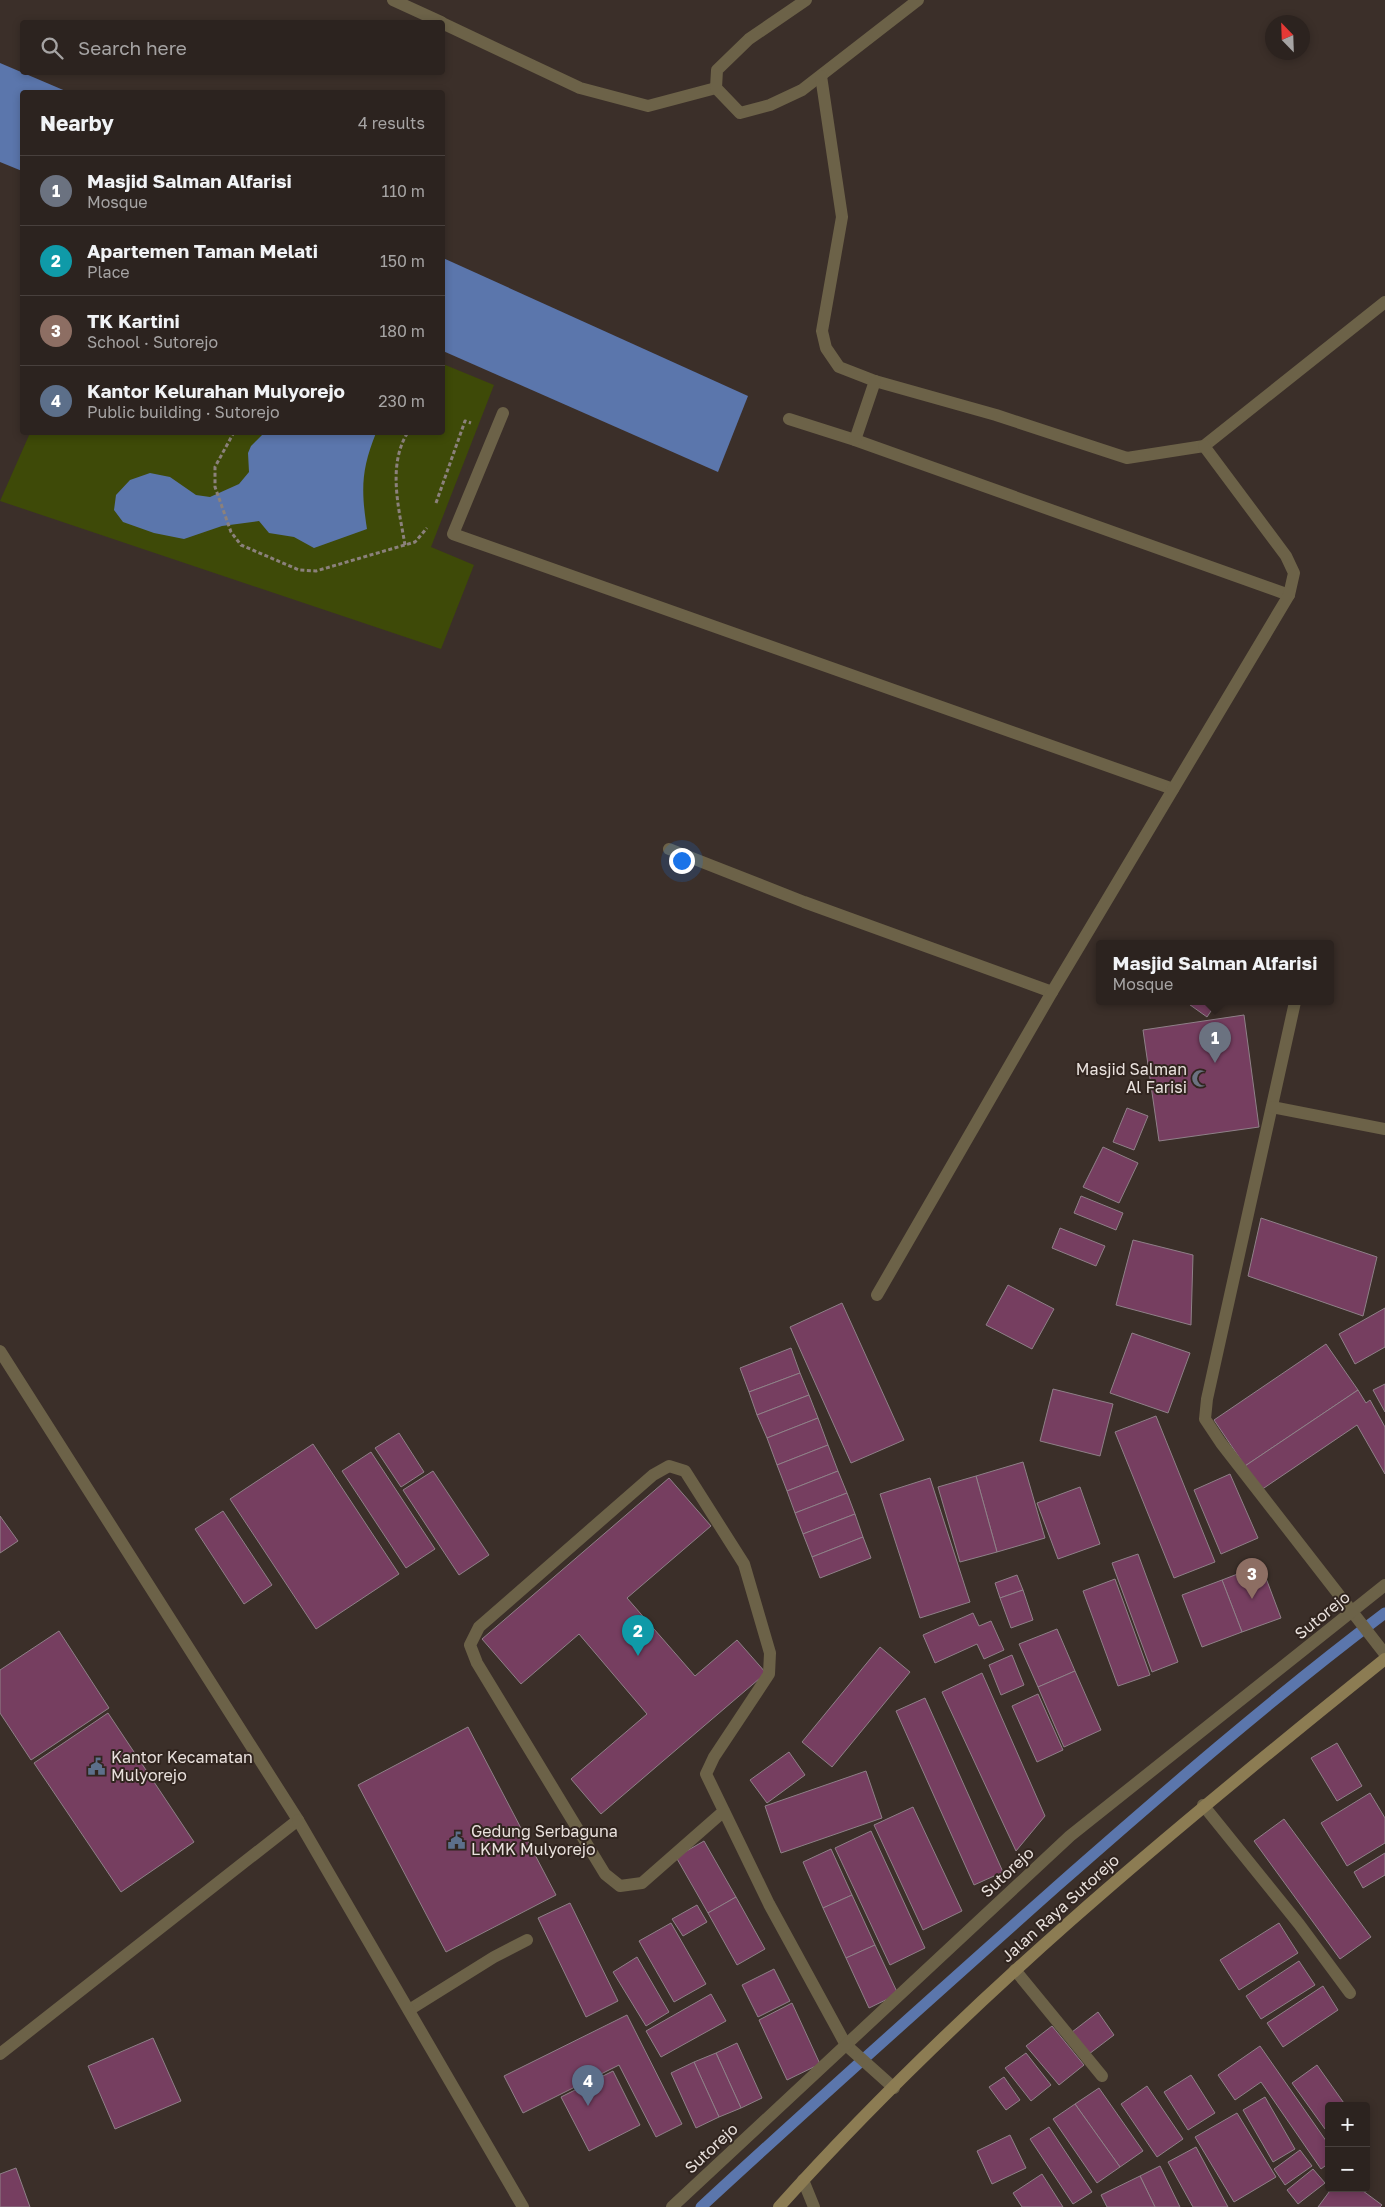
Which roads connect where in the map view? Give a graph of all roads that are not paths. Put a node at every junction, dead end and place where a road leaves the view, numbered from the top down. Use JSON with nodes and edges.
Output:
{"nodes":[{"id":1,"x":393,"y":0,"type":"edge"},
{"id":2,"x":806,"y":0,"type":"edge"},
{"id":3,"x":918,"y":0,"type":"edge"},
{"id":4,"x":436,"y":20,"type":"edge"},
{"id":5,"x":445,"y":24,"type":"edge"},
{"id":6,"x":822,"y":76,"type":"junction"},
{"id":7,"x":716,"y":88,"type":"junction"},
{"id":8,"x":1385,"y":302,"type":"edge"},
{"id":9,"x":875,"y":381,"type":"junction"},
{"id":10,"x":503,"y":413,"type":"dead end"},
{"id":11,"x":789,"y":419,"type":"dead end"},
{"id":12,"x":854,"y":440,"type":"junction"},
{"id":13,"x":1204,"y":446,"type":"junction"},
{"id":14,"x":1289,"y":595,"type":"junction"},
{"id":15,"x":1173,"y":790,"type":"junction"},
{"id":16,"x":669,"y":849,"type":"dead end"},
{"id":17,"x":1052,"y":992,"type":"junction"},
{"id":18,"x":1294,"y":1005,"type":"edge"},
{"id":19,"x":1272,"y":1107,"type":"junction"},
{"id":20,"x":1385,"y":1129,"type":"edge"},
{"id":21,"x":877,"y":1295,"type":"dead end"},
{"id":22,"x":0,"y":1351,"type":"edge"},
{"id":23,"x":1385,"y":1585,"type":"edge"},
{"id":24,"x":1355,"y":1615,"type":"junction"},
{"id":25,"x":1383,"y":1654,"type":"edge"},
{"id":26,"x":1203,"y":1805,"type":"junction"},
{"id":27,"x":724,"y":1811,"type":"junction"},
{"id":28,"x":298,"y":1820,"type":"junction"},
{"id":29,"x":527,"y":1940,"type":"dead end"},
{"id":30,"x":1015,"y":1970,"type":"junction"},
{"id":31,"x":1350,"y":1993,"type":"dead end"},
{"id":32,"x":409,"y":2010,"type":"junction"},
{"id":33,"x":850,"y":2049,"type":"junction"},
{"id":34,"x":0,"y":2054,"type":"edge"},
{"id":35,"x":1102,"y":2076,"type":"dead end"},
{"id":36,"x":889,"y":2084,"type":"junction"},
{"id":37,"x":803,"y":2180,"type":"junction"},
{"id":38,"x":523,"y":2207,"type":"edge"},
{"id":39,"x":672,"y":2207,"type":"edge"},
{"id":40,"x":779,"y":2207,"type":"edge"},
{"id":41,"x":814,"y":2207,"type":"edge"}],
"edges":[{"from":1,"to":4,"type":"street"},
{"from":2,"to":7,"type":"street"},
{"from":3,"to":6,"type":"street"},
{"from":5,"to":7,"type":"street"},
{"from":6,"to":7,"type":"street"},
{"from":6,"to":9,"type":"street"},
{"from":8,"to":13,"type":"street"},
{"from":9,"to":12,"type":"street"},
{"from":9,"to":13,"type":"street"},
{"from":10,"to":15,"type":"street"},
{"from":11,"to":12,"type":"street"},
{"from":12,"to":14,"type":"street"},
{"from":13,"to":14,"type":"street"},
{"from":14,"to":15,"type":"street"},
{"from":15,"to":17,"type":"street"},
{"from":16,"to":17,"type":"street"},
{"from":17,"to":21,"type":"street"},
{"from":18,"to":19,"type":"street"},
{"from":19,"to":20,"type":"street"},
{"from":19,"to":24,"type":"street"},
{"from":22,"to":28,"type":"street"},
{"from":23,"to":24,"type":"street","name":"Sutorejo"},
{"from":24,"to":25,"type":"street"},
{"from":24,"to":33,"type":"street","name":"Sutorejo"},
{"from":25,"to":26,"type":"main road","name":"Jalan Raya Sutorejo"},
{"from":26,"to":30,"type":"main road","name":"Jalan Raya Sutorejo"},
{"from":26,"to":31,"type":"street"},
{"from":27,"to":27,"type":"street"},
{"from":27,"to":33,"type":"street"},
{"from":28,"to":32,"type":"street"},
{"from":28,"to":34,"type":"street"},
{"from":29,"to":32,"type":"street"},
{"from":30,"to":35,"type":"street"},
{"from":30,"to":36,"type":"main road","name":"Jalan Raya Sutorejo"},
{"from":32,"to":38,"type":"street"},
{"from":33,"to":36,"type":"street"},
{"from":33,"to":39,"type":"street","name":"Sutorejo"},
{"from":36,"to":37,"type":"main road","name":"Jalan Raya Sutorejo"},
{"from":37,"to":40,"type":"main road","name":"Jalan Raya Sutorejo"},
{"from":37,"to":41,"type":"street"}]}
